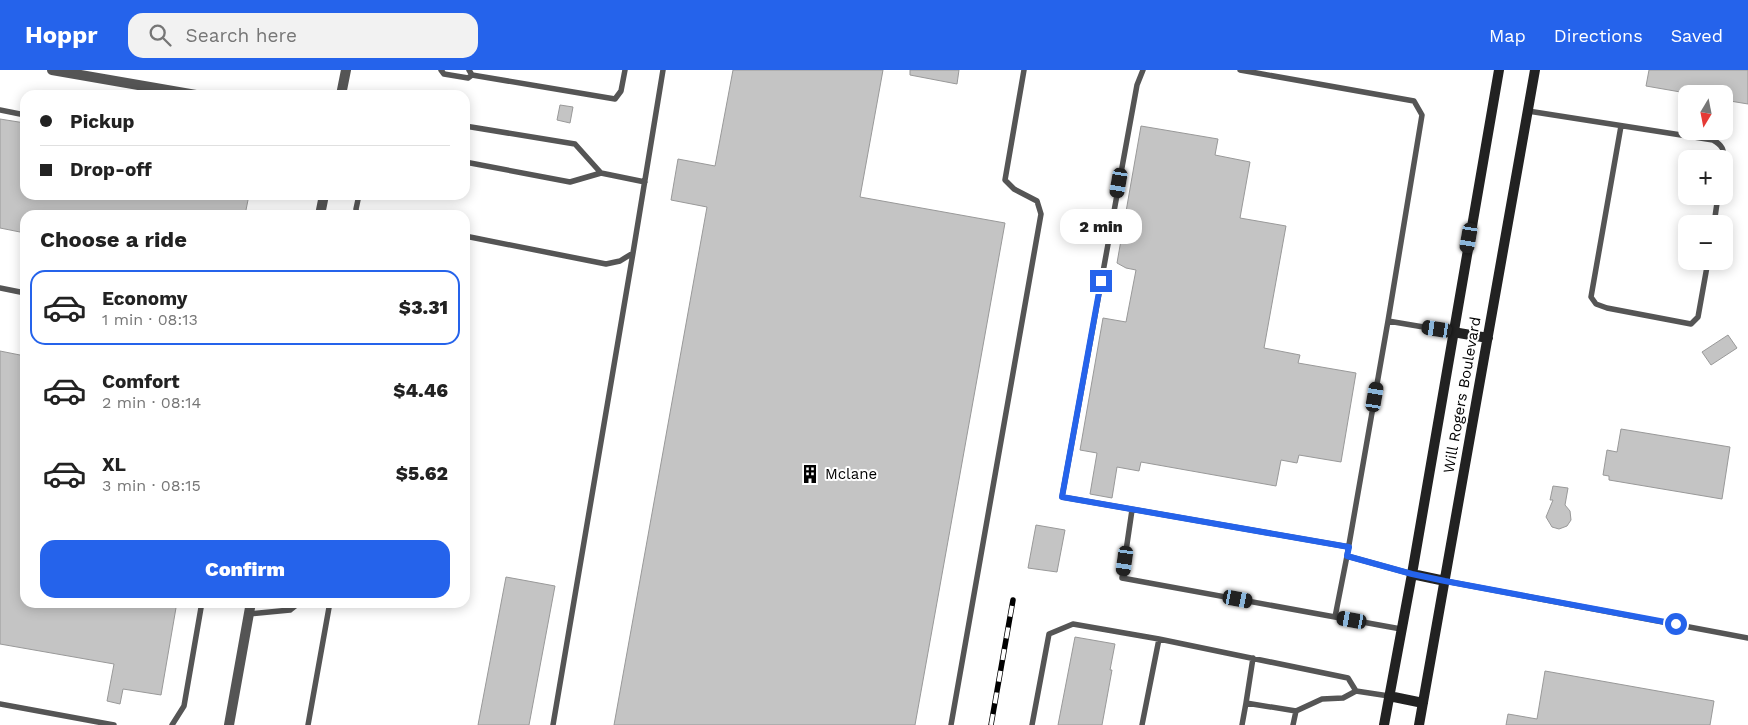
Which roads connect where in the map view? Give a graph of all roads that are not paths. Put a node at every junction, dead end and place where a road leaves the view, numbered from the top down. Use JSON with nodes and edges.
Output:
{"nodes":[{"id":1,"x":52,"y":70,"type":"edge"},
{"id":2,"x":346,"y":70,"type":"edge"},
{"id":3,"x":441,"y":70,"type":"edge"},
{"id":4,"x":625,"y":70,"type":"edge"},
{"id":5,"x":663,"y":70,"type":"edge"},
{"id":6,"x":1024,"y":70,"type":"edge"},
{"id":7,"x":1143,"y":70,"type":"edge"},
{"id":8,"x":1240,"y":70,"type":"edge"},
{"id":9,"x":1498,"y":70,"type":"edge"},
{"id":10,"x":1535,"y":70,"type":"edge"},
{"id":11,"x":471,"y":73,"type":"edge"},
{"id":12,"x":167,"y":90,"type":"edge"},
{"id":13,"x":343,"y":90,"type":"edge"},
{"id":14,"x":0,"y":110,"type":"edge"},
{"id":15,"x":1528,"y":111,"type":"junction"},
{"id":16,"x":20,"y":114,"type":"edge"},
{"id":17,"x":1621,"y":126,"type":"junction"},
{"id":18,"x":470,"y":127,"type":"edge"},
{"id":19,"x":1724,"y":150,"type":"edge"},
{"id":20,"x":470,"y":163,"type":"edge"},
{"id":21,"x":601,"y":173,"type":"junction"},
{"id":22,"x":645,"y":182,"type":"junction"},
{"id":23,"x":470,"y":237,"type":"edge"},
{"id":24,"x":633,"y":253,"type":"junction"},
{"id":25,"x":1706,"y":270,"type":"edge"},
{"id":26,"x":0,"y":288,"type":"edge"},
{"id":27,"x":20,"y":292,"type":"edge"},
{"id":28,"x":1388,"y":322,"type":"junction"},
{"id":29,"x":1453,"y":332,"type":"junction"},
{"id":30,"x":1488,"y":338,"type":"junction"},
{"id":31,"x":1132,"y":510,"type":"junction"},
{"id":32,"x":1349,"y":547,"type":"junction"},
{"id":33,"x":1347,"y":556,"type":"junction"},
{"id":34,"x":1412,"y":574,"type":"junction"},
{"id":35,"x":1445,"y":581,"type":"junction"},
{"id":36,"x":201,"y":608,"type":"edge"},
{"id":37,"x":250,"y":608,"type":"edge"},
{"id":38,"x":292,"y":608,"type":"edge"},
{"id":39,"x":329,"y":608,"type":"edge"},
{"id":40,"x":249,"y":614,"type":"junction"},
{"id":41,"x":1335,"y":617,"type":"junction"},
{"id":42,"x":1401,"y":629,"type":"junction"},
{"id":43,"x":1748,"y":638,"type":"edge"},
{"id":44,"x":1159,"y":639,"type":"junction"},
{"id":45,"x":1253,"y":658,"type":"junction"},
{"id":46,"x":1356,"y":691,"type":"junction"},
{"id":47,"x":1389,"y":696,"type":"junction"},
{"id":48,"x":1423,"y":702,"type":"junction"},
{"id":49,"x":1246,"y":703,"type":"junction"},
{"id":50,"x":0,"y":704,"type":"edge"},
{"id":51,"x":1296,"y":711,"type":"junction"},
{"id":52,"x":114,"y":725,"type":"edge"},
{"id":53,"x":172,"y":725,"type":"edge"},
{"id":54,"x":229,"y":725,"type":"edge"},
{"id":55,"x":308,"y":725,"type":"edge"},
{"id":56,"x":553,"y":725,"type":"edge"},
{"id":57,"x":950,"y":725,"type":"edge"},
{"id":58,"x":1032,"y":725,"type":"edge"},
{"id":59,"x":1142,"y":725,"type":"edge"},
{"id":60,"x":1242,"y":725,"type":"edge"},
{"id":61,"x":1293,"y":725,"type":"edge"},
{"id":62,"x":1384,"y":725,"type":"edge"},
{"id":63,"x":1419,"y":725,"type":"edge"}],
"edges":[{"from":1,"to":12,"type":"street"},
{"from":2,"to":13,"type":"street"},
{"from":3,"to":11,"type":"lane"},
{"from":4,"to":11,"type":"lane"},
{"from":5,"to":22,"type":"lane"},
{"from":6,"to":57,"type":"lane"},
{"from":7,"to":31,"type":"lane"},
{"from":8,"to":28,"type":"lane"},
{"from":9,"to":29,"type":"main road","name":"Will Rogers Boulevard"},
{"from":10,"to":15,"type":"main road","name":"Will Rogers Boulevard"},
{"from":14,"to":16,"type":"lane"},
{"from":15,"to":17,"type":"lane"},
{"from":15,"to":30,"type":"main road","name":"Will Rogers Boulevard"},
{"from":17,"to":19,"type":"lane"},
{"from":17,"to":25,"type":"lane"},
{"from":18,"to":21,"type":"lane"},
{"from":20,"to":21,"type":"lane"},
{"from":21,"to":22,"type":"lane"},
{"from":22,"to":24,"type":"lane"},
{"from":23,"to":24,"type":"lane"},
{"from":24,"to":56,"type":"lane"},
{"from":26,"to":27,"type":"lane"},
{"from":28,"to":29,"type":"lane"},
{"from":28,"to":32,"type":"lane"},
{"from":29,"to":30,"type":"main road"},
{"from":29,"to":34,"type":"main road","name":"Will Rogers Boulevard"},
{"from":30,"to":35,"type":"main road","name":"Will Rogers Boulevard"},
{"from":31,"to":32,"type":"lane"},
{"from":31,"to":41,"type":"lane"},
{"from":32,"to":33,"type":"lane"},
{"from":33,"to":34,"type":"lane"},
{"from":33,"to":41,"type":"lane"},
{"from":34,"to":35,"type":"main road"},
{"from":34,"to":42,"type":"main road","name":"Will Rogers Boulevard"},
{"from":35,"to":43,"type":"lane"},
{"from":35,"to":48,"type":"main road","name":"Will Rogers Boulevard"},
{"from":36,"to":53,"type":"lane"},
{"from":37,"to":40,"type":"street"},
{"from":38,"to":40,"type":"lane"},
{"from":39,"to":55,"type":"lane"},
{"from":40,"to":54,"type":"street"},
{"from":41,"to":42,"type":"lane"},
{"from":42,"to":47,"type":"main road","name":"Will Rogers Boulevard"},
{"from":44,"to":45,"type":"lane"},
{"from":44,"to":58,"type":"lane"},
{"from":44,"to":59,"type":"lane"},
{"from":45,"to":46,"type":"lane"},
{"from":45,"to":49,"type":"lane"},
{"from":46,"to":47,"type":"lane"},
{"from":46,"to":51,"type":"lane"},
{"from":47,"to":48,"type":"main road"},
{"from":47,"to":62,"type":"main road","name":"Will Rogers Boulevard"},
{"from":48,"to":63,"type":"main road","name":"Will Rogers Boulevard"},
{"from":49,"to":51,"type":"lane"},
{"from":49,"to":60,"type":"lane"},
{"from":50,"to":52,"type":"lane"},
{"from":51,"to":61,"type":"lane"}]}
